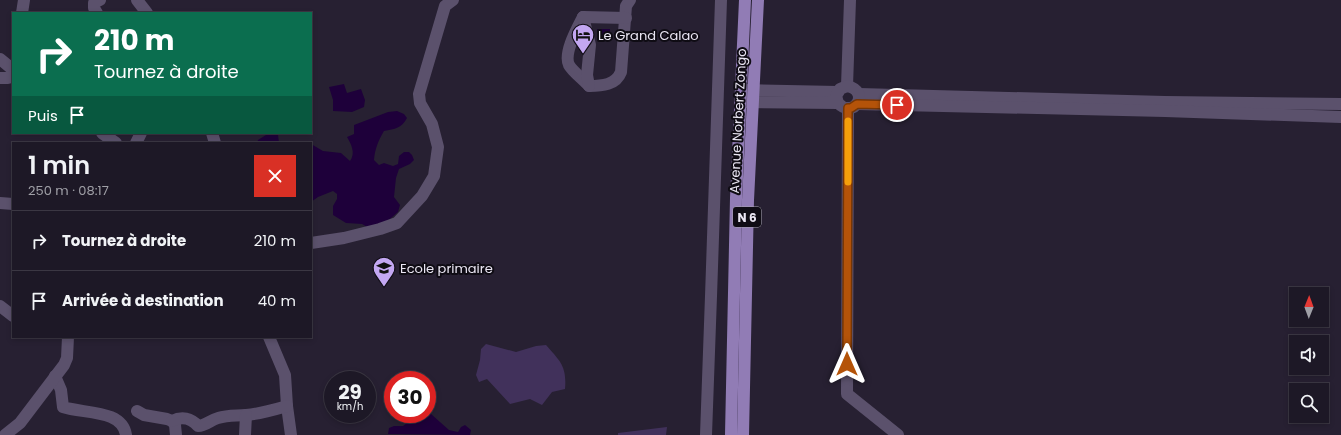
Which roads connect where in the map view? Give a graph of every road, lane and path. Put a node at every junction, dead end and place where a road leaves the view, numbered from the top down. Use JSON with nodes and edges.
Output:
{"nodes":[{"id":1,"x":24,"y":0,"type":"edge"},
{"id":2,"x":100,"y":0,"type":"edge"},
{"id":3,"x":137,"y":0,"type":"edge"},
{"id":4,"x":453,"y":0,"type":"edge"},
{"id":5,"x":630,"y":0,"type":"edge"},
{"id":6,"x":722,"y":0,"type":"edge"},
{"id":7,"x":745,"y":0,"type":"edge"},
{"id":8,"x":758,"y":0,"type":"edge"},
{"id":9,"x":850,"y":0,"type":"edge"},
{"id":10,"x":22,"y":12,"type":"edge"},
{"id":11,"x":96,"y":12,"type":"edge"},
{"id":12,"x":146,"y":12,"type":"edge"},
{"id":13,"x":583,"y":17,"type":"junction"},
{"id":14,"x":626,"y":18,"type":"junction"},
{"id":15,"x":0,"y":59,"type":"edge"},
{"id":16,"x":12,"y":70,"type":"edge"},
{"id":17,"x":12,"y":76,"type":"edge"},
{"id":18,"x":0,"y":78,"type":"edge"},
{"id":19,"x":589,"y":86,"type":"junction"},
{"id":20,"x":747,"y":90,"type":"junction"},
{"id":21,"x":848,"y":98,"type":"junction"},
{"id":22,"x":746,"y":102,"type":"junction"},
{"id":23,"x":1341,"y":104,"type":"edge"},
{"id":24,"x":1165,"y":107,"type":"junction"},
{"id":25,"x":1341,"y":117,"type":"edge"},
{"id":26,"x":103,"y":134,"type":"edge"},
{"id":27,"x":115,"y":142,"type":"edge"},
{"id":28,"x":0,"y":203,"type":"edge"},
{"id":29,"x":12,"y":204,"type":"edge"},
{"id":30,"x":312,"y":243,"type":"edge"},
{"id":31,"x":0,"y":306,"type":"edge"},
{"id":32,"x":12,"y":315,"type":"edge"},
{"id":33,"x":68,"y":338,"type":"edge"},
{"id":34,"x":269,"y":338,"type":"edge"},
{"id":35,"x":55,"y":376,"type":"junction"},
{"id":36,"x":287,"y":406,"type":"junction"},
{"id":37,"x":137,"y":411,"type":"dead end"},
{"id":38,"x":246,"y":415,"type":"junction"},
{"id":39,"x":172,"y":422,"type":"junction"},
{"id":40,"x":9,"y":435,"type":"edge"},
{"id":41,"x":126,"y":435,"type":"edge"},
{"id":42,"x":176,"y":435,"type":"edge"},
{"id":43,"x":245,"y":435,"type":"edge"},
{"id":44,"x":291,"y":435,"type":"edge"},
{"id":45,"x":706,"y":435,"type":"edge"},
{"id":46,"x":731,"y":435,"type":"edge"},
{"id":47,"x":743,"y":435,"type":"edge"},
{"id":48,"x":898,"y":435,"type":"edge"}],
"edges":[{"from":1,"to":10,"type":"street"},
{"from":2,"to":11,"type":"street"},
{"from":3,"to":12,"type":"street"},
{"from":4,"to":30,"type":"street"},
{"from":5,"to":14,"type":"street"},
{"from":6,"to":45,"type":"street"},
{"from":7,"to":20,"type":"main road","name":"Avenue Norbert Zongo","number":"N 6"},
{"from":8,"to":20,"type":"main road","name":"Avenue Norbert Zongo","number":"N 6"},
{"from":9,"to":21,"type":"street"},
{"from":13,"to":14,"type":"street"},
{"from":13,"to":19,"type":"street"},
{"from":13,"to":19,"type":"street"},
{"from":14,"to":19,"type":"street"},
{"from":15,"to":16,"type":"street"},
{"from":17,"to":18,"type":"street"},
{"from":20,"to":21,"type":"street"},
{"from":20,"to":22,"type":"main road","name":"Avenue Norbert Zongo","number":"N 6"},
{"from":21,"to":22,"type":"street"},
{"from":21,"to":24,"type":"street"},
{"from":21,"to":48,"type":"street"},
{"from":22,"to":46,"type":"main road","name":"Avenue Norbert Zongo","number":"N 6"},
{"from":22,"to":47,"type":"main road","name":"Avenue Norbert Zongo","number":"N 6"},
{"from":23,"to":24,"type":"street"},
{"from":24,"to":25,"type":"street"},
{"from":26,"to":27,"type":"street"},
{"from":28,"to":29,"type":"street"},
{"from":31,"to":32,"type":"street"},
{"from":33,"to":35,"type":"street"},
{"from":34,"to":36,"type":"street"},
{"from":35,"to":40,"type":"street"},
{"from":35,"to":41,"type":"street"},
{"from":36,"to":38,"type":"street"},
{"from":36,"to":44,"type":"street"},
{"from":37,"to":39,"type":"street"},
{"from":38,"to":39,"type":"street"},
{"from":38,"to":43,"type":"street"},
{"from":39,"to":42,"type":"street"}]}
